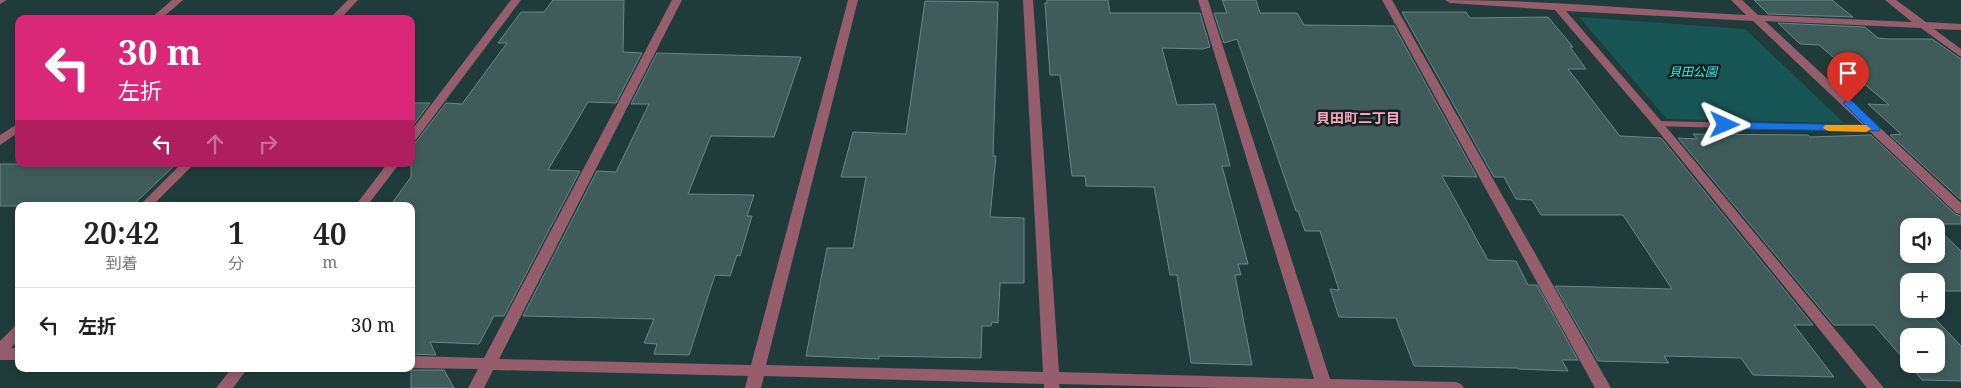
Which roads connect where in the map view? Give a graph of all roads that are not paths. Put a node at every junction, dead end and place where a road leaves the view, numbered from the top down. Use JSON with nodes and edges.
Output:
{"nodes":[{"id":1,"x":178,"y":0,"type":"edge"},
{"id":2,"x":353,"y":0,"type":"edge"},
{"id":3,"x":516,"y":0,"type":"edge"},
{"id":4,"x":677,"y":0,"type":"edge"},
{"id":5,"x":853,"y":0,"type":"edge"},
{"id":6,"x":1028,"y":0,"type":"edge"},
{"id":7,"x":1202,"y":0,"type":"edge"},
{"id":8,"x":1386,"y":0,"type":"edge"},
{"id":9,"x":1450,"y":0,"type":"edge"},
{"id":10,"x":1736,"y":0,"type":"edge"},
{"id":11,"x":1890,"y":0,"type":"edge"},
{"id":12,"x":1555,"y":4,"type":"edge"},
{"id":13,"x":160,"y":15,"type":"edge"},
{"id":14,"x":338,"y":15,"type":"edge"},
{"id":15,"x":1757,"y":19,"type":"junction"},
{"id":16,"x":1922,"y":26,"type":"junction"},
{"id":17,"x":1961,"y":27,"type":"edge"},
{"id":18,"x":1961,"y":54,"type":"edge"},
{"id":19,"x":1658,"y":124,"type":"junction"},
{"id":20,"x":15,"y":129,"type":"edge"},
{"id":21,"x":1875,"y":129,"type":"junction"},
{"id":22,"x":415,"y":134,"type":"edge"},
{"id":23,"x":0,"y":141,"type":"edge"},
{"id":24,"x":185,"y":167,"type":"edge"},
{"id":25,"x":391,"y":167,"type":"edge"},
{"id":26,"x":149,"y":202,"type":"edge"},
{"id":27,"x":364,"y":202,"type":"edge"},
{"id":28,"x":1961,"y":210,"type":"edge"},
{"id":29,"x":15,"y":335,"type":"edge"},
{"id":30,"x":0,"y":350,"type":"edge"},
{"id":31,"x":0,"y":354,"type":"edge"},
{"id":32,"x":15,"y":354,"type":"edge"},
{"id":33,"x":415,"y":362,"type":"edge"},
{"id":34,"x":489,"y":364,"type":"junction"},
{"id":35,"x":236,"y":372,"type":"edge"},
{"id":36,"x":757,"y":372,"type":"junction"},
{"id":37,"x":1052,"y":382,"type":"edge"},
{"id":38,"x":1325,"y":386,"type":"edge"},
{"id":39,"x":224,"y":388,"type":"edge"},
{"id":40,"x":476,"y":388,"type":"edge"},
{"id":41,"x":753,"y":388,"type":"edge"},
{"id":42,"x":1456,"y":388,"type":"edge"},
{"id":43,"x":1603,"y":388,"type":"edge"},
{"id":44,"x":1876,"y":388,"type":"edge"}],
"edges":[{"from":1,"to":13,"type":"street"},
{"from":2,"to":14,"type":"street"},
{"from":3,"to":22,"type":"street"},
{"from":4,"to":34,"type":"street"},
{"from":5,"to":36,"type":"street"},
{"from":6,"to":37,"type":"street"},
{"from":7,"to":38,"type":"street"},
{"from":8,"to":43,"type":"street"},
{"from":9,"to":12,"type":"street"},
{"from":10,"to":15,"type":"street"},
{"from":11,"to":16,"type":"street"},
{"from":12,"to":15,"type":"street"},
{"from":12,"to":19,"type":"street"},
{"from":15,"to":16,"type":"street"},
{"from":15,"to":21,"type":"street"},
{"from":16,"to":17,"type":"street"},
{"from":16,"to":18,"type":"street"},
{"from":19,"to":21,"type":"street"},
{"from":19,"to":44,"type":"street"},
{"from":20,"to":23,"type":"street"},
{"from":21,"to":28,"type":"street"},
{"from":24,"to":26,"type":"street"},
{"from":25,"to":27,"type":"street"},
{"from":29,"to":30,"type":"street"},
{"from":31,"to":32,"type":"street"},
{"from":33,"to":34,"type":"street"},
{"from":34,"to":36,"type":"street"},
{"from":34,"to":40,"type":"street"},
{"from":35,"to":39,"type":"street"},
{"from":36,"to":37,"type":"street"},
{"from":36,"to":41,"type":"street"},
{"from":37,"to":38,"type":"street"},
{"from":38,"to":42,"type":"street"}]}
